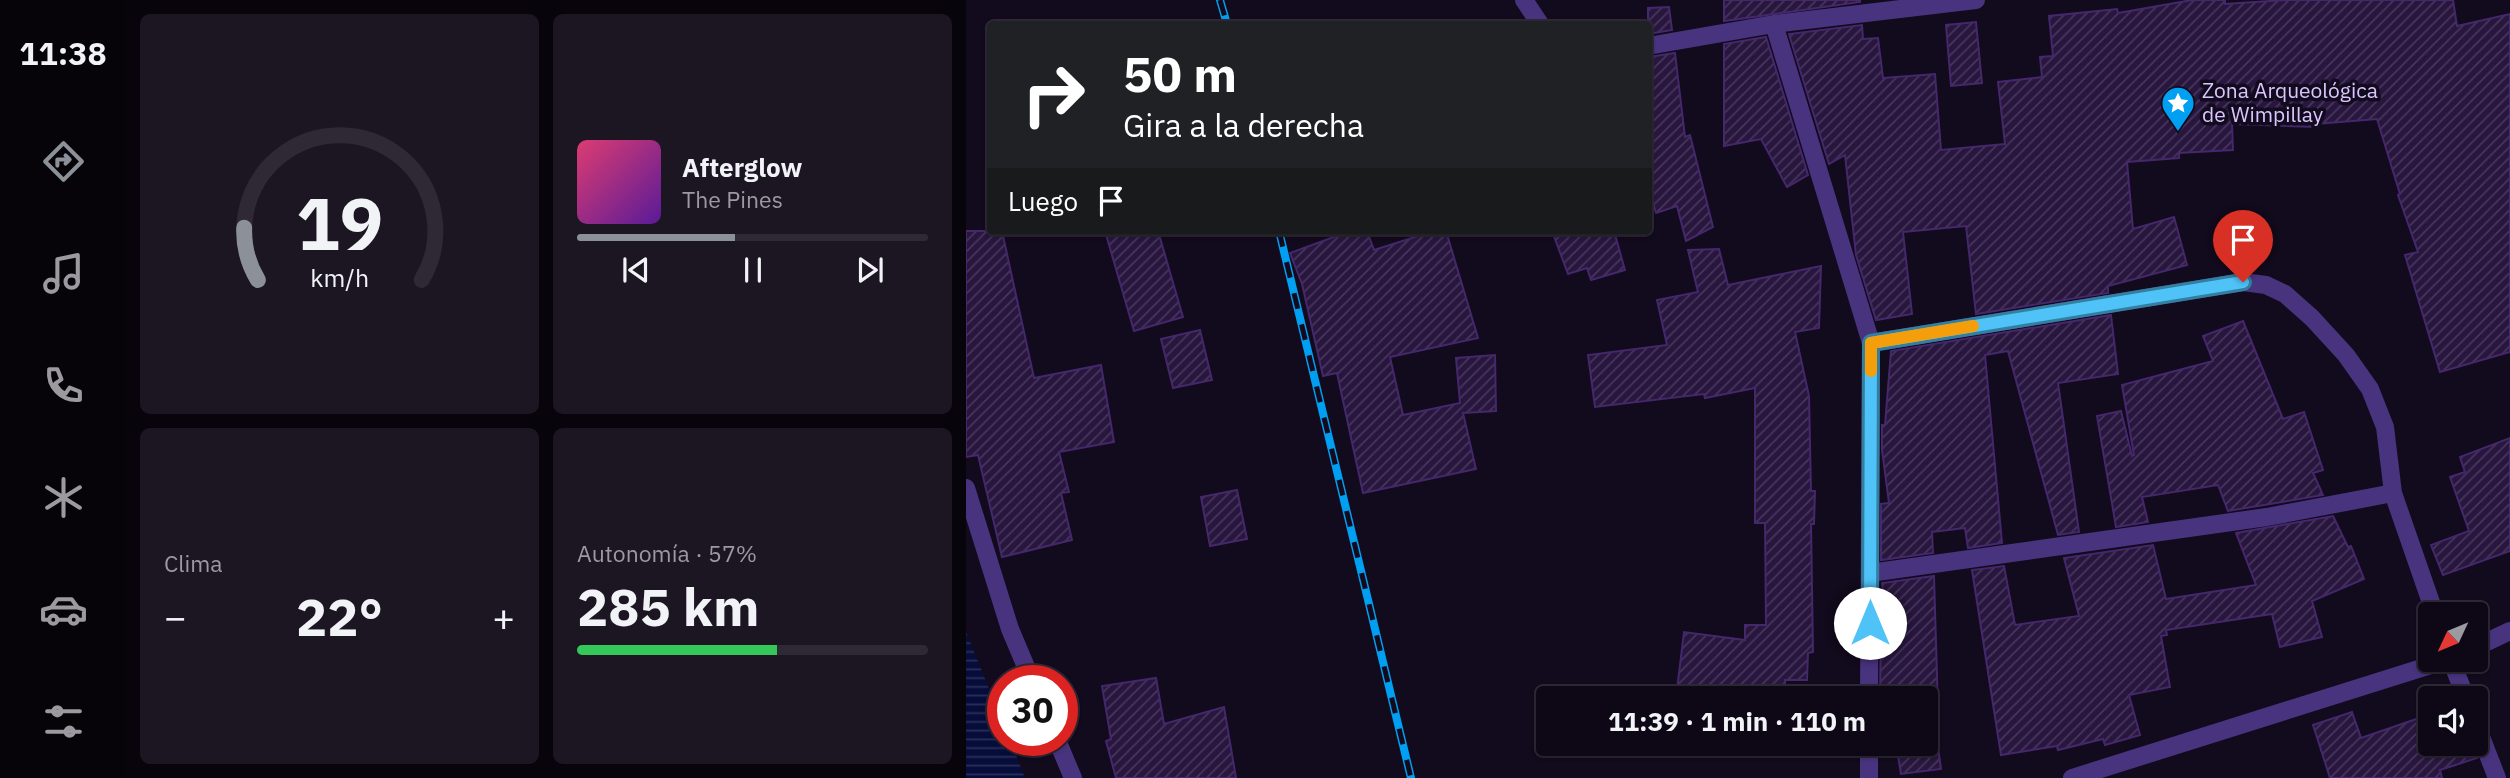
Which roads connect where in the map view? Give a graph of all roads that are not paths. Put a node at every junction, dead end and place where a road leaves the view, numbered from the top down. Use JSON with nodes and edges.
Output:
{"nodes":[{"id":1,"x":1524,"y":0,"type":"edge"},
{"id":2,"x":1976,"y":0,"type":"edge"},
{"id":3,"x":1537,"y":21,"type":"edge"},
{"id":4,"x":1774,"y":24,"type":"junction"},
{"id":5,"x":1652,"y":46,"type":"edge"},
{"id":6,"x":1871,"y":343,"type":"junction"},
{"id":7,"x":966,"y":488,"type":"edge"},
{"id":8,"x":2393,"y":493,"type":"junction"},
{"id":9,"x":1870,"y":573,"type":"junction"},
{"id":10,"x":2431,"y":602,"type":"edge"},
{"id":11,"x":2510,"y":631,"type":"edge"},
{"id":12,"x":2488,"y":641,"type":"edge"},
{"id":13,"x":1025,"y":665,"type":"edge"},
{"id":14,"x":2418,"y":670,"type":"edge"},
{"id":15,"x":1869,"y":686,"type":"edge"},
{"id":16,"x":2488,"y":755,"type":"edge"},
{"id":17,"x":1064,"y":756,"type":"edge"},
{"id":18,"x":1869,"y":756,"type":"edge"},
{"id":19,"x":1073,"y":778,"type":"edge"},
{"id":20,"x":1869,"y":778,"type":"edge"},
{"id":21,"x":2072,"y":778,"type":"edge"},
{"id":22,"x":2497,"y":778,"type":"edge"}],
"edges":[{"from":1,"to":3,"type":"street"},
{"from":2,"to":4,"type":"street"},
{"from":4,"to":5,"type":"street"},
{"from":4,"to":6,"type":"street"},
{"from":6,"to":8,"type":"street"},
{"from":6,"to":9,"type":"street"},
{"from":7,"to":13,"type":"street"},
{"from":8,"to":9,"type":"street"},
{"from":8,"to":10,"type":"street"},
{"from":9,"to":15,"type":"street"},
{"from":11,"to":12,"type":"street"},
{"from":14,"to":21,"type":"street"},
{"from":16,"to":22,"type":"street"},
{"from":17,"to":19,"type":"street"},
{"from":18,"to":20,"type":"street"}]}
